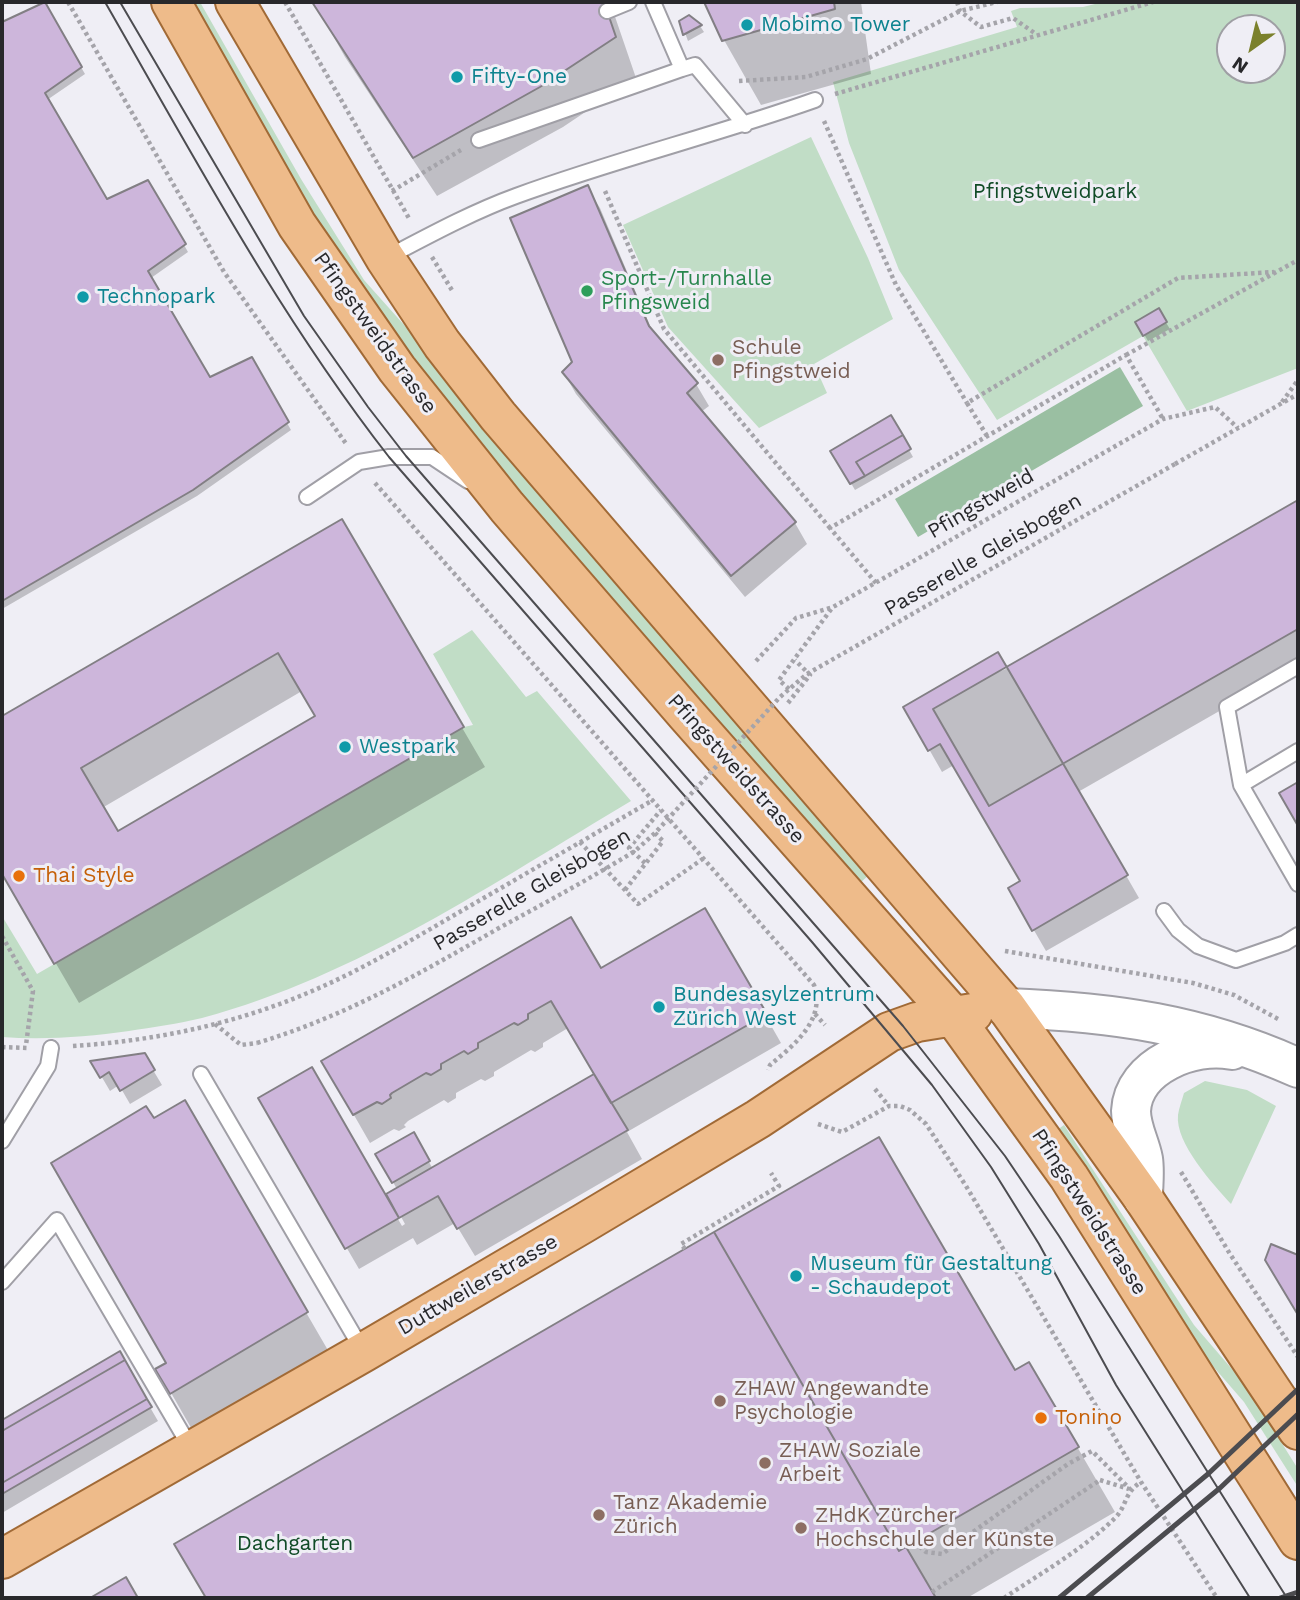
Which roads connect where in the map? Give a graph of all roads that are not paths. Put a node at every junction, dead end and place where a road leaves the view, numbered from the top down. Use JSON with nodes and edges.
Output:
{"nodes":[{"id":1,"x":171,"y":2,"type":"edge"},
{"id":2,"x":235,"y":2,"type":"edge"},
{"id":3,"x":629,"y":2,"type":"edge"},
{"id":4,"x":653,"y":2,"type":"edge"},
{"id":5,"x":607,"y":11,"type":"dead end"},
{"id":6,"x":689,"y":67,"type":"junction"},
{"id":7,"x":815,"y":100,"type":"road end"},
{"id":8,"x":746,"y":125,"type":"junction"},
{"id":9,"x":478,"y":140,"type":"road end"},
{"id":10,"x":385,"y":258,"type":"junction"},
{"id":11,"x":307,"y":497,"type":"dead end"},
{"id":12,"x":507,"y":507,"type":"junction"},
{"id":13,"x":1298,"y":666,"type":"edge"},
{"id":14,"x":1298,"y":751,"type":"edge"},
{"id":15,"x":1241,"y":785,"type":"junction"},
{"id":16,"x":1298,"y":884,"type":"edge"},
{"id":17,"x":1164,"y":911,"type":"dead end"},
{"id":18,"x":1298,"y":935,"type":"edge"},
{"id":19,"x":1007,"y":1008,"type":"junction"},
{"id":20,"x":953,"y":1016,"type":"junction"},
{"id":21,"x":51,"y":1048,"type":"road end"},
{"id":22,"x":1291,"y":1052,"type":"edge"},
{"id":23,"x":201,"y":1074,"type":"dead end"},
{"id":24,"x":2,"y":1141,"type":"edge"},
{"id":25,"x":1143,"y":1198,"type":"junction"},
{"id":26,"x":2,"y":1282,"type":"edge"},
{"id":27,"x":364,"y":1352,"type":"junction"},
{"id":28,"x":1298,"y":1430,"type":"edge"},
{"id":29,"x":193,"y":1451,"type":"junction"},
{"id":30,"x":1298,"y":1539,"type":"edge"},
{"id":31,"x":2,"y":1559,"type":"edge"}],
"edges":[{"from":1,"to":12,"type":"main road","name":"Pfingstweidstrasse"},
{"from":2,"to":10,"type":"main road"},
{"from":3,"to":5,"type":"lane"},
{"from":4,"to":6,"type":"lane"},
{"from":6,"to":8,"type":"lane"},
{"from":6,"to":9,"type":"lane"},
{"from":7,"to":8,"type":"lane"},
{"from":8,"to":10,"type":"lane"},
{"from":10,"to":19,"type":"main road"},
{"from":11,"to":12,"type":"lane"},
{"from":12,"to":20,"type":"main road","name":"Pfingstweidstrasse"},
{"from":13,"to":15,"type":"lane"},
{"from":14,"to":15,"type":"lane"},
{"from":15,"to":16,"type":"lane"},
{"from":17,"to":18,"type":"lane"},
{"from":19,"to":20,"type":"main road","name":"Duttweilerstrasse"},
{"from":19,"to":22,"type":"street"},
{"from":19,"to":25,"type":"main road"},
{"from":20,"to":27,"type":"main road","name":"Duttweilerstrasse"},
{"from":20,"to":30,"type":"main road","name":"Pfingstweidstrasse"},
{"from":21,"to":24,"type":"lane"},
{"from":22,"to":25,"type":"street"},
{"from":23,"to":27,"type":"lane"},
{"from":25,"to":28,"type":"main road"},
{"from":26,"to":29,"type":"lane"},
{"from":27,"to":29,"type":"main road","name":"Duttweilerstrasse"},
{"from":29,"to":31,"type":"main road","name":"Duttweilerstrasse"}]}
